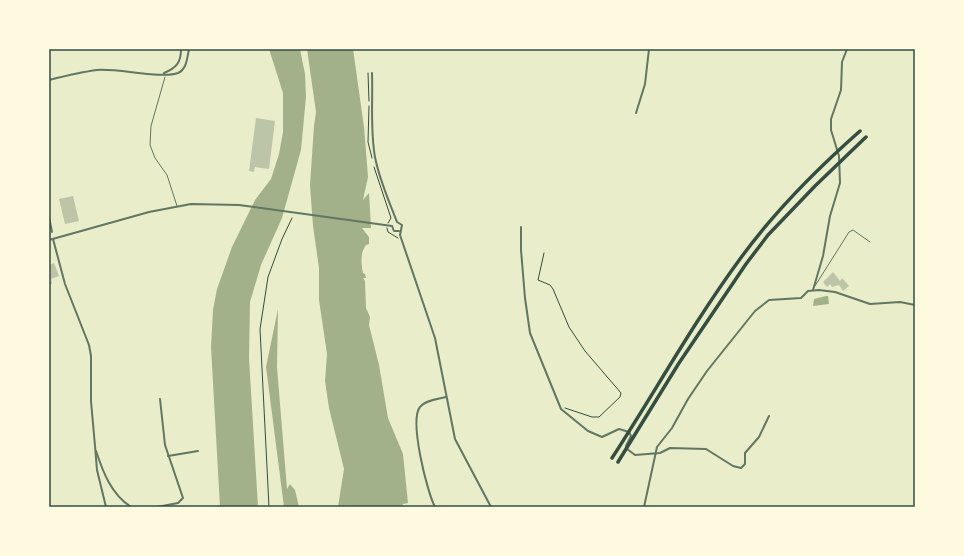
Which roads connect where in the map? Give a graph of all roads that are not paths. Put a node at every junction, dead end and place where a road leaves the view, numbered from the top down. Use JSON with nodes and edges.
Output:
{"nodes":[{"id":1,"x":181,"y":49,"type":"edge"},
{"id":2,"x":189,"y":49,"type":"edge"},
{"id":3,"x":649,"y":49,"type":"edge"},
{"id":4,"x":847,"y":49,"type":"edge"},
{"id":5,"x":372,"y":73,"type":"dead end"},
{"id":6,"x":163,"y":74,"type":"junction"},
{"id":7,"x":165,"y":78,"type":"dead end"},
{"id":8,"x":49,"y":80,"type":"edge"},
{"id":9,"x":636,"y":113,"type":"dead end"},
{"id":10,"x":860,"y":131,"type":"dead end"},
{"id":11,"x":866,"y":137,"type":"dead end"},
{"id":12,"x":177,"y":206,"type":"junction"},
{"id":13,"x":49,"y":217,"type":"edge"},
{"id":14,"x":397,"y":222,"type":"junction"},
{"id":15,"x":392,"y":226,"type":"junction"},
{"id":16,"x":521,"y":227,"type":"dead end"},
{"id":17,"x":400,"y":231,"type":"junction"},
{"id":18,"x":52,"y":232,"type":"dead end"},
{"id":19,"x":53,"y":239,"type":"junction"},
{"id":20,"x":49,"y":240,"type":"edge"},
{"id":21,"x":870,"y":242,"type":"dead end"},
{"id":22,"x":813,"y":290,"type":"junction"},
{"id":23,"x":915,"y":305,"type":"edge"},
{"id":24,"x":446,"y":397,"type":"junction"},
{"id":25,"x":160,"y":399,"type":"dead end"},
{"id":26,"x":769,"y":416,"type":"dead end"},
{"id":27,"x":94,"y":446,"type":"junction"},
{"id":28,"x":198,"y":451,"type":"dead end"},
{"id":29,"x":655,"y":452,"type":"junction"},
{"id":30,"x":168,"y":456,"type":"junction"},
{"id":31,"x":612,"y":458,"type":"dead end"},
{"id":32,"x":618,"y":462,"type":"dead end"},
{"id":33,"x":106,"y":507,"type":"edge"},
{"id":34,"x":131,"y":507,"type":"edge"},
{"id":35,"x":157,"y":507,"type":"edge"},
{"id":36,"x":435,"y":507,"type":"edge"},
{"id":37,"x":491,"y":507,"type":"edge"},
{"id":38,"x":644,"y":507,"type":"edge"}],
"edges":[{"from":1,"to":6,"type":"street"},
{"from":2,"to":6,"type":"street"},
{"from":3,"to":9,"type":"street"},
{"from":4,"to":22,"type":"street"},
{"from":5,"to":14,"type":"street"},
{"from":6,"to":8,"type":"street"},
{"from":7,"to":12,"type":"lane"},
{"from":10,"to":31,"type":"highway"},
{"from":11,"to":32,"type":"highway"},
{"from":12,"to":15,"type":"street"},
{"from":12,"to":19,"type":"street"},
{"from":13,"to":18,"type":"street"},
{"from":14,"to":15,"type":"street"},
{"from":14,"to":17,"type":"street"},
{"from":15,"to":17,"type":"street"},
{"from":16,"to":29,"type":"street"},
{"from":17,"to":24,"type":"street"},
{"from":19,"to":20,"type":"street"},
{"from":19,"to":27,"type":"street"},
{"from":21,"to":22,"type":"lane"},
{"from":22,"to":23,"type":"street"},
{"from":22,"to":29,"type":"street"},
{"from":24,"to":36,"type":"street"},
{"from":24,"to":37,"type":"street"},
{"from":25,"to":30,"type":"street"},
{"from":26,"to":29,"type":"street"},
{"from":27,"to":33,"type":"street"},
{"from":27,"to":34,"type":"street"},
{"from":28,"to":30,"type":"street"},
{"from":29,"to":38,"type":"street"},
{"from":30,"to":35,"type":"street"}]}
